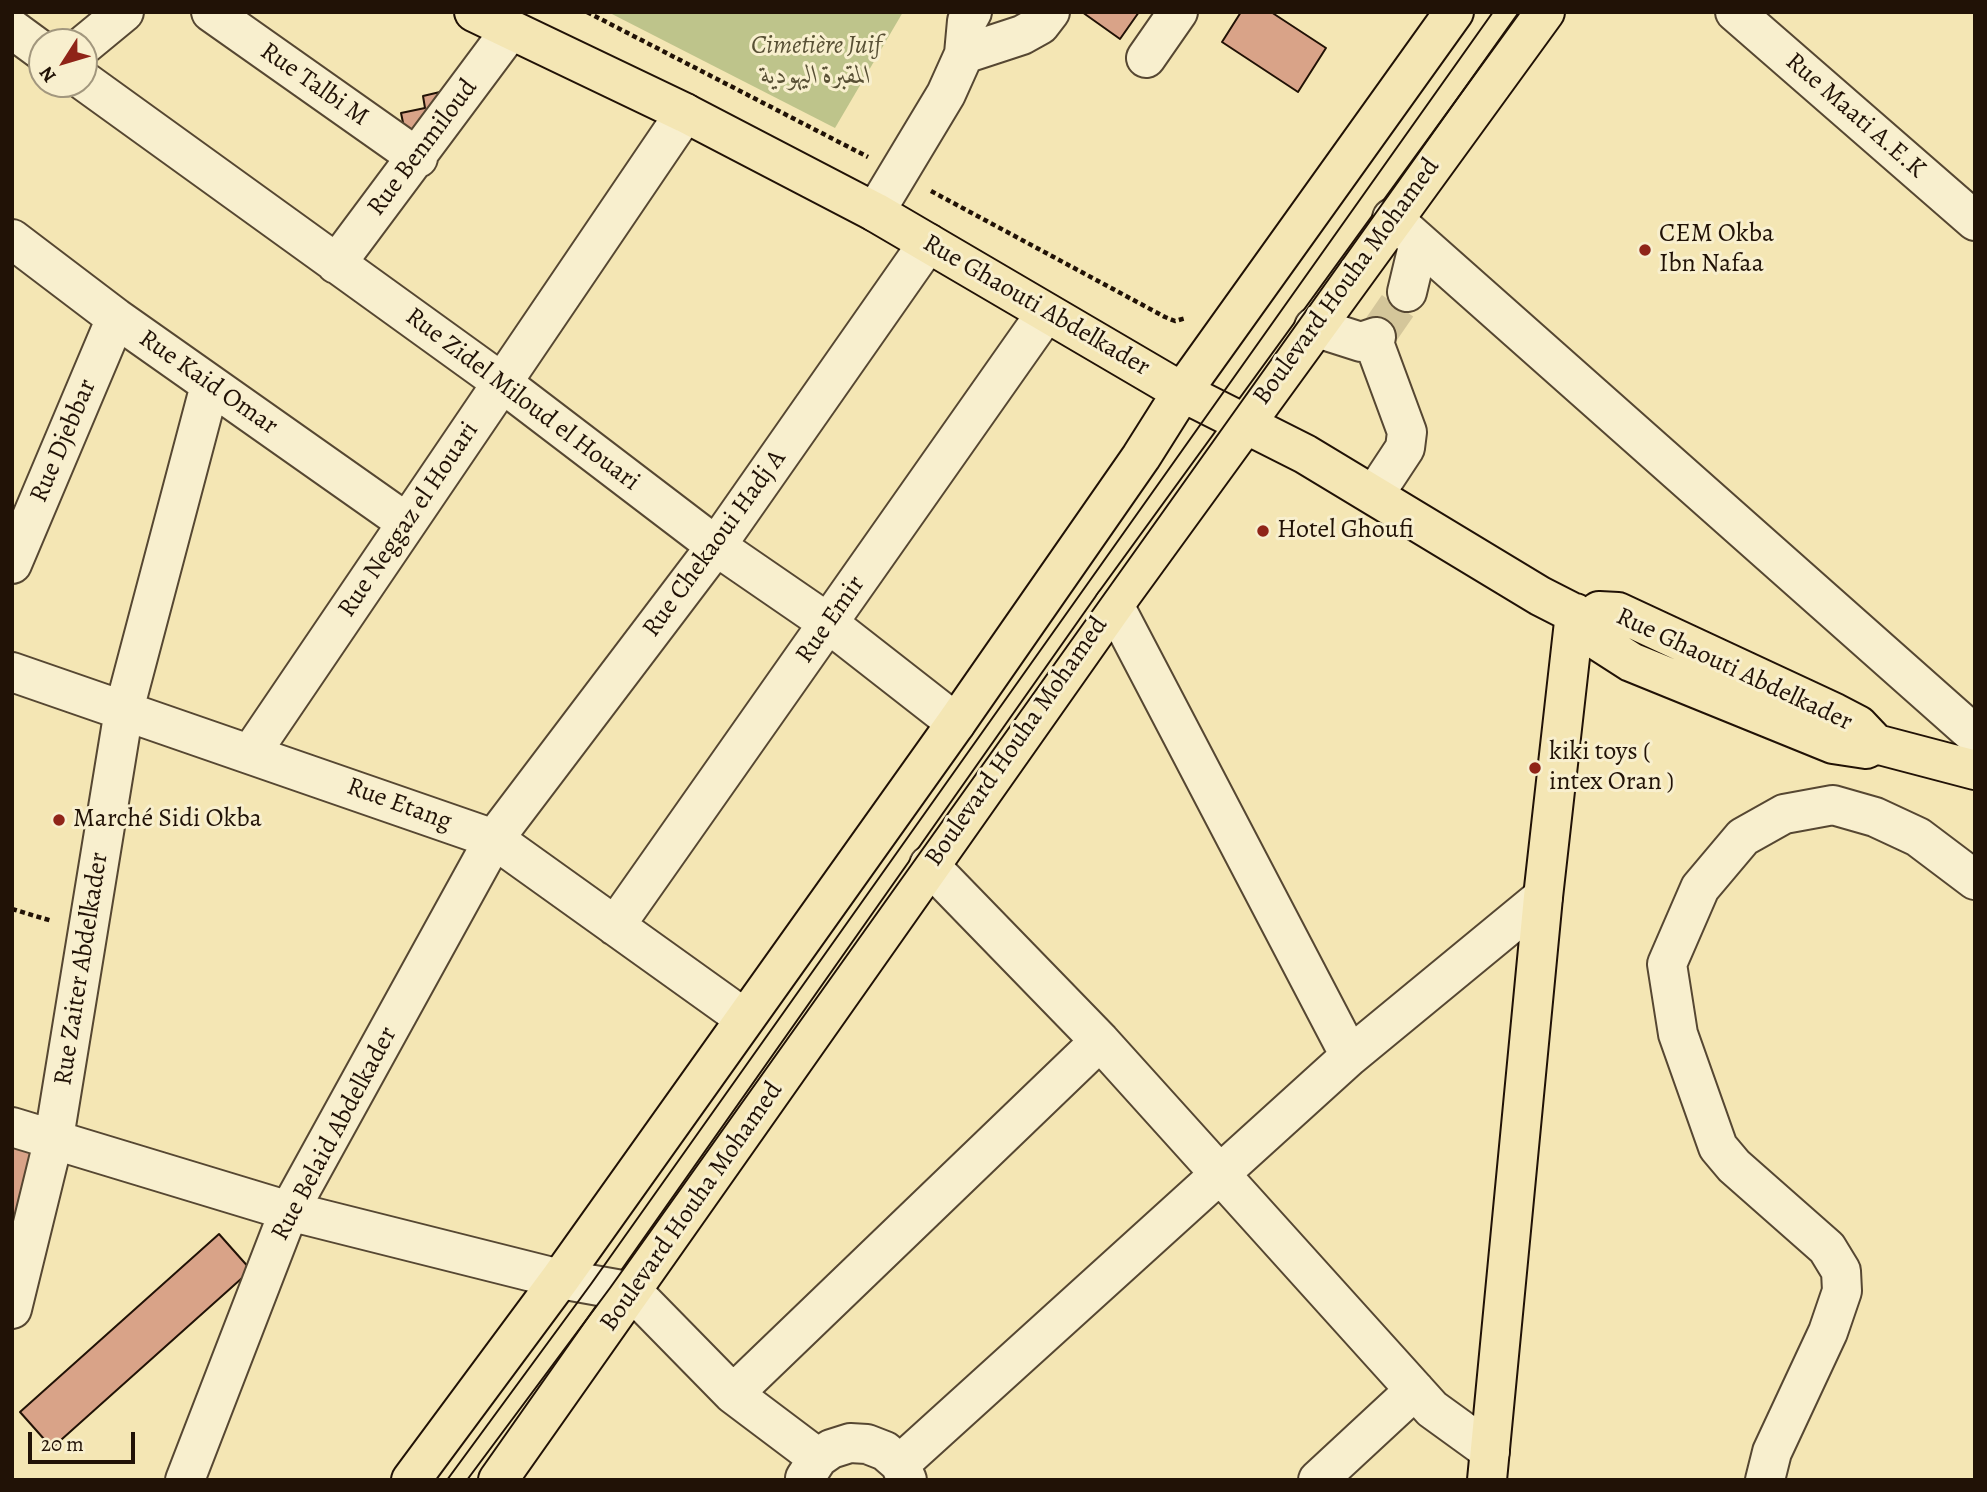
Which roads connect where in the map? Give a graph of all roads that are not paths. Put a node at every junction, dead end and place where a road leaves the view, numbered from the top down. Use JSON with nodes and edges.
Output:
{"nodes":[{"id":1,"x":124,"y":12,"type":"edge"},
{"id":2,"x":211,"y":12,"type":"edge"},
{"id":3,"x":474,"y":12,"type":"edge"},
{"id":4,"x":972,"y":12,"type":"edge"},
{"id":5,"x":1050,"y":12,"type":"edge"},
{"id":6,"x":1178,"y":12,"type":"edge"},
{"id":7,"x":1454,"y":12,"type":"edge"},
{"id":8,"x":1545,"y":12,"type":"edge"},
{"id":9,"x":1735,"y":12,"type":"edge"},
{"id":10,"x":12,"y":29,"type":"edge"},
{"id":11,"x":509,"y":32,"type":"junction"},
{"id":12,"x":98,"y":33,"type":"edge"},
{"id":13,"x":28,"y":41,"type":"edge"},
{"id":14,"x":964,"y":54,"type":"junction"},
{"id":15,"x":1146,"y":58,"type":"dead end"},
{"id":16,"x":98,"y":91,"type":"edge"},
{"id":17,"x":685,"y":113,"type":"junction"},
{"id":18,"x":418,"y":158,"type":"junction"},
{"id":19,"x":875,"y":212,"type":"junction"},
{"id":20,"x":1975,"y":221,"type":"edge"},
{"id":21,"x":1406,"y":230,"type":"junction"},
{"id":22,"x":12,"y":239,"type":"edge"},
{"id":23,"x":928,"y":243,"type":"junction"},
{"id":24,"x":337,"y":264,"type":"junction"},
{"id":25,"x":1407,"y":292,"type":"tunnel mouth"},
{"id":26,"x":1046,"y":313,"type":"junction"},
{"id":27,"x":116,"y":318,"type":"junction"},
{"id":28,"x":1314,"y":327,"type":"junction"},
{"id":29,"x":501,"y":382,"type":"junction"},
{"id":30,"x":210,"y":385,"type":"junction"},
{"id":31,"x":1182,"y":392,"type":"junction"},
{"id":32,"x":1244,"y":423,"type":"junction"},
{"id":33,"x":1374,"y":495,"type":"junction"},
{"id":34,"x":407,"y":523,"type":"junction"},
{"id":35,"x":716,"y":546,"type":"junction"},
{"id":36,"x":12,"y":564,"type":"edge"},
{"id":37,"x":1114,"y":606,"type":"junction"},
{"id":38,"x":1581,"y":616,"type":"junction"},
{"id":39,"x":828,"y":623,"type":"junction"},
{"id":40,"x":12,"y":673,"type":"edge"},
{"id":41,"x":124,"y":710,"type":"junction"},
{"id":42,"x":956,"y":723,"type":"junction"},
{"id":43,"x":1975,"y":735,"type":"edge"},
{"id":44,"x":251,"y":753,"type":"junction"},
{"id":45,"x":1975,"y":771,"type":"edge"},
{"id":46,"x":494,"y":839,"type":"junction"},
{"id":47,"x":929,"y":864,"type":"junction"},
{"id":48,"x":1975,"y":880,"type":"edge"},
{"id":49,"x":1543,"y":897,"type":"junction"},
{"id":50,"x":615,"y":926,"type":"junction"},
{"id":51,"x":744,"y":1018,"type":"junction"},
{"id":52,"x":1100,"y":1041,"type":"junction"},
{"id":53,"x":1350,"y":1056,"type":"junction"},
{"id":54,"x":12,"y":1127,"type":"edge"},
{"id":55,"x":54,"y":1138,"type":"junction"},
{"id":56,"x":1222,"y":1173,"type":"junction"},
{"id":57,"x":289,"y":1211,"type":"junction"},
{"id":58,"x":560,"y":1279,"type":"junction"},
{"id":59,"x":633,"y":1292,"type":"junction"},
{"id":60,"x":12,"y":1309,"type":"edge"},
{"id":61,"x":1415,"y":1390,"type":"junction"},
{"id":62,"x":733,"y":1394,"type":"junction"},
{"id":63,"x":1488,"y":1466,"type":"edge"},
{"id":64,"x":811,"y":1469,"type":"edge"},
{"id":65,"x":904,"y":1472,"type":"edge"},
{"id":66,"x":184,"y":1480,"type":"edge"},
{"id":67,"x":411,"y":1480,"type":"edge"},
{"id":68,"x":498,"y":1480,"type":"edge"},
{"id":69,"x":1318,"y":1480,"type":"edge"},
{"id":70,"x":1765,"y":1480,"type":"edge"}],
"edges":[{"from":1,"to":12,"type":"street"},
{"from":2,"to":18,"type":"street","name":"Rue Talbi M"},
{"from":3,"to":11,"type":"main road","name":"Rue Ghaouti Abdelkader"},
{"from":4,"to":14,"type":"street"},
{"from":5,"to":14,"type":"street"},
{"from":6,"to":15,"type":"street"},
{"from":7,"to":31,"type":"main road"},
{"from":8,"to":21,"type":"main road","name":"Boulevard Houha Mohamed"},
{"from":9,"to":20,"type":"street","name":"Rue Maati A.E.K"},
{"from":10,"to":13,"type":"street"},
{"from":11,"to":17,"type":"main road","name":"Rue Ghaouti Abdelkader"},
{"from":11,"to":18,"type":"street","name":"Rue Benmiloud"},
{"from":14,"to":19,"type":"street"},
{"from":16,"to":24,"type":"street","name":"Rue Zidel Miloud el Houari"},
{"from":17,"to":19,"type":"main road","name":"Rue Ghaouti Abdelkader"},
{"from":17,"to":29,"type":"street","name":"Rue Neggaz el Houari"},
{"from":18,"to":24,"type":"street","name":"Rue Benmiloud"},
{"from":19,"to":23,"type":"main road","name":"Rue Ghaouti Abdelkader"},
{"from":21,"to":25,"type":"street"},
{"from":21,"to":28,"type":"main road","name":"Boulevard Houha Mohamed"},
{"from":21,"to":43,"type":"street"},
{"from":22,"to":27,"type":"street","name":"Rue Kaid Omar"},
{"from":23,"to":26,"type":"main road","name":"Rue Ghaouti Abdelkader"},
{"from":23,"to":35,"type":"street","name":"Rue Chekaoui Hadj A"},
{"from":24,"to":29,"type":"street","name":"Rue Zidel Miloud el Houari"},
{"from":26,"to":31,"type":"main road","name":"Rue Ghaouti Abdelkader"},
{"from":26,"to":39,"type":"street","name":"Rue Emir"},
{"from":27,"to":30,"type":"street","name":"Rue Kaid Omar"},
{"from":27,"to":36,"type":"street","name":"Rue Djebbar"},
{"from":28,"to":32,"type":"main road","name":"Boulevard Houha Mohamed"},
{"from":28,"to":33,"type":"street"},
{"from":29,"to":34,"type":"street","name":"Rue Neggaz el Houari"},
{"from":29,"to":35,"type":"street","name":"Rue Zidel Miloud el Houari"},
{"from":30,"to":34,"type":"street","name":"Rue Kaid Omar"},
{"from":30,"to":41,"type":"street","name":"Rue Zaiter Abdelkader"},
{"from":31,"to":32,"type":"main road","name":"Rue Ghaouti Abdelkader"},
{"from":31,"to":42,"type":"main road"},
{"from":32,"to":33,"type":"main road","name":"Rue Ghaouti Abdelkader"},
{"from":32,"to":37,"type":"main road","name":"Boulevard Houha Mohamed"},
{"from":33,"to":38,"type":"main road","name":"Rue Ghaouti Abdelkader"},
{"from":34,"to":44,"type":"street","name":"Rue Neggaz el Houari"},
{"from":35,"to":39,"type":"street","name":"Rue Zidel Miloud el Houari"},
{"from":35,"to":46,"type":"street","name":"Rue Chekaoui Hadj A"},
{"from":37,"to":47,"type":"main road","name":"Boulevard Houha Mohamed"},
{"from":37,"to":53,"type":"street"},
{"from":38,"to":45,"type":"main road","name":"Rue Ghaouti Abdelkader"},
{"from":38,"to":49,"type":"main road"},
{"from":39,"to":42,"type":"street","name":"Rue Zidel Miloud el Houari"},
{"from":39,"to":50,"type":"street","name":"Rue Emir"},
{"from":40,"to":41,"type":"street","name":"Rue Etang"},
{"from":41,"to":44,"type":"street","name":"Rue Etang"},
{"from":41,"to":55,"type":"street","name":"Rue Zaiter Abdelkader"},
{"from":42,"to":51,"type":"main road"},
{"from":44,"to":46,"type":"street","name":"Rue Etang"},
{"from":46,"to":50,"type":"street","name":"Rue Etang"},
{"from":46,"to":57,"type":"street","name":"Rue Belaid Abdelkader"},
{"from":47,"to":52,"type":"street"},
{"from":47,"to":59,"type":"main road","name":"Boulevard Houha Mohamed"},
{"from":48,"to":70,"type":"street"},
{"from":49,"to":53,"type":"street"},
{"from":49,"to":63,"type":"main road"},
{"from":50,"to":51,"type":"street","name":"Rue Etang"},
{"from":51,"to":58,"type":"main road"},
{"from":52,"to":56,"type":"street"},
{"from":52,"to":62,"type":"street"},
{"from":53,"to":56,"type":"street"},
{"from":54,"to":55,"type":"street"},
{"from":55,"to":57,"type":"street"},
{"from":55,"to":60,"type":"street","name":"Rue Zaiter Abdelkader"},
{"from":56,"to":61,"type":"street"},
{"from":56,"to":65,"type":"street"},
{"from":57,"to":58,"type":"street"},
{"from":57,"to":66,"type":"street","name":"Rue Belaid Abdelkader"},
{"from":58,"to":59,"type":"street"},
{"from":58,"to":67,"type":"main road"},
{"from":59,"to":62,"type":"street"},
{"from":59,"to":68,"type":"main road","name":"Boulevard Houha Mohamed"},
{"from":61,"to":63,"type":"street"},
{"from":61,"to":69,"type":"street"},
{"from":62,"to":64,"type":"street"},
{"from":64,"to":65,"type":"street"}]}
